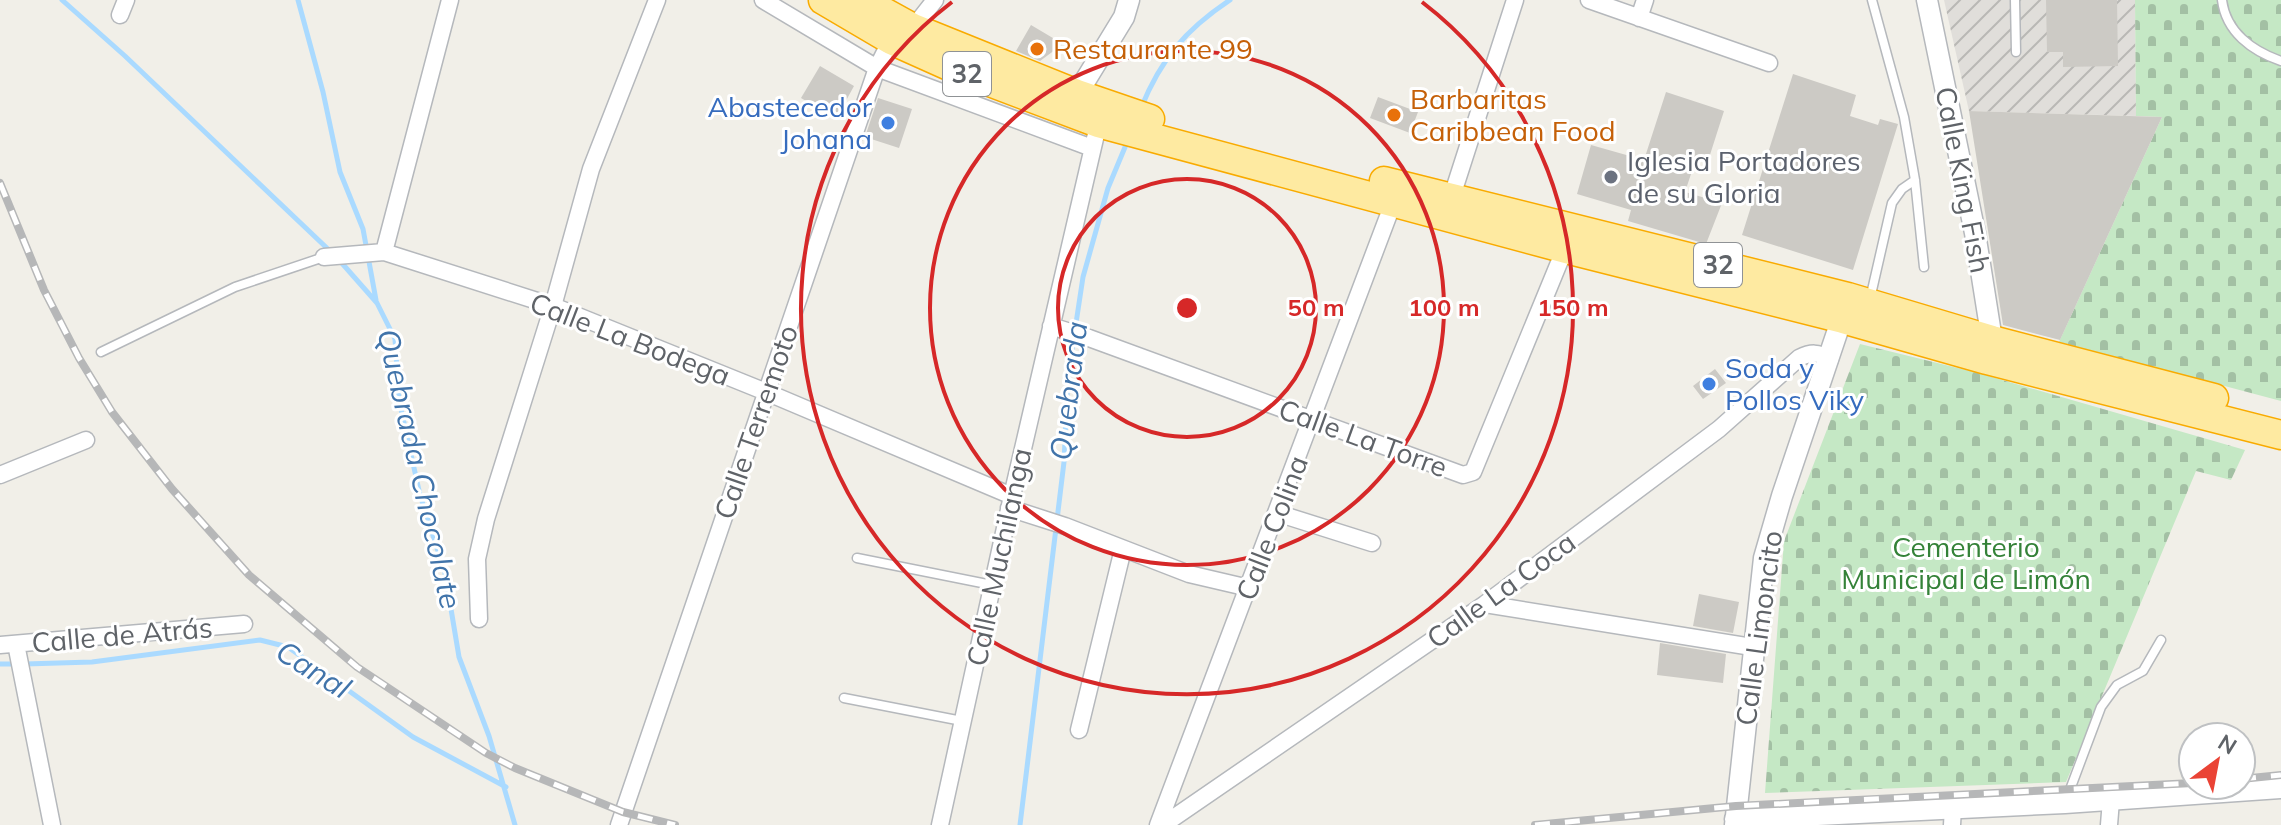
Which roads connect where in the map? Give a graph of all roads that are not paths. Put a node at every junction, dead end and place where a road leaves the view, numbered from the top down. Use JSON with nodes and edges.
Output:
{"nodes":[{"id":1,"x":450,"y":0,"type":"edge"},
{"id":2,"x":657,"y":0,"type":"edge"},
{"id":3,"x":763,"y":0,"type":"edge"},
{"id":4,"x":823,"y":0,"type":"edge"},
{"id":5,"x":862,"y":0,"type":"edge"},
{"id":6,"x":935,"y":0,"type":"edge"},
{"id":7,"x":1129,"y":0,"type":"edge"},
{"id":8,"x":1515,"y":0,"type":"edge"},
{"id":9,"x":1589,"y":0,"type":"edge"},
{"id":10,"x":1645,"y":0,"type":"edge"},
{"id":11,"x":1872,"y":0,"type":"edge"},
{"id":12,"x":1927,"y":0,"type":"edge"},
{"id":13,"x":2015,"y":0,"type":"edge"},
{"id":14,"x":2222,"y":0,"type":"edge"},
{"id":15,"x":1639,"y":18,"type":"junction"},
{"id":16,"x":901,"y":30,"type":"junction"},
{"id":17,"x":2016,"y":52,"type":"dead end"},
{"id":18,"x":2281,"y":61,"type":"edge"},
{"id":19,"x":1769,"y":63,"type":"dead end"},
{"id":20,"x":877,"y":68,"type":"junction"},
{"id":21,"x":1077,"y":94,"type":"junction"},
{"id":22,"x":1106,"y":122,"type":"junction"},
{"id":23,"x":1915,"y":180,"type":"junction"},
{"id":24,"x":1396,"y":193,"type":"junction"},
{"id":25,"x":1452,"y":196,"type":"junction"},
{"id":26,"x":1568,"y":238,"type":"junction"},
{"id":27,"x":380,"y":252,"type":"junction"},
{"id":28,"x":324,"y":257,"type":"joint"},
{"id":29,"x":1924,"y":267,"type":"dead end"},
{"id":30,"x":553,"y":306,"type":"junction"},
{"id":31,"x":1853,"y":307,"type":"junction"},
{"id":32,"x":1056,"y":328,"type":"junction"},
{"id":33,"x":1989,"y":350,"type":"junction"},
{"id":34,"x":101,"y":352,"type":"dead end"},
{"id":35,"x":1830,"y":359,"type":"junction"},
{"id":36,"x":766,"y":392,"type":"junction"},
{"id":37,"x":2281,"y":415,"type":"edge"},
{"id":38,"x":1313,"y":419,"type":"junction"},
{"id":39,"x":2281,"y":435,"type":"edge"},
{"id":40,"x":86,"y":440,"type":"dead end"},
{"id":41,"x":0,"y":475,"type":"edge"},
{"id":42,"x":1010,"y":502,"type":"junction"},
{"id":43,"x":1277,"y":513,"type":"junction"},
{"id":44,"x":1372,"y":543,"type":"dead end"},
{"id":45,"x":1123,"y":549,"type":"junction"},
{"id":46,"x":857,"y":558,"type":"dead end"},
{"id":47,"x":992,"y":585,"type":"junction"},
{"id":48,"x":1249,"y":588,"type":"junction"},
{"id":49,"x":1485,"y":604,"type":"junction"},
{"id":50,"x":479,"y":619,"type":"dead end"},
{"id":51,"x":244,"y":624,"type":"dead end"},
{"id":52,"x":2161,"y":640,"type":"dead end"},
{"id":53,"x":8,"y":644,"type":"edge"},
{"id":54,"x":1752,"y":647,"type":"junction"},
{"id":55,"x":844,"y":698,"type":"dead end"},
{"id":56,"x":963,"y":722,"type":"junction"},
{"id":57,"x":1079,"y":730,"type":"dead end"},
{"id":58,"x":2281,"y":788,"type":"edge"},
{"id":59,"x":2111,"y":800,"type":"junction"},
{"id":60,"x":2065,"y":803,"type":"junction"},
{"id":61,"x":1952,"y":817,"type":"edge"},
{"id":62,"x":1735,"y":822,"type":"edge"},
{"id":63,"x":52,"y":825,"type":"edge"},
{"id":64,"x":619,"y":825,"type":"edge"},
{"id":65,"x":940,"y":825,"type":"edge"},
{"id":66,"x":1160,"y":825,"type":"edge"},
{"id":67,"x":2109,"y":825,"type":"edge"}],
"edges":[{"from":1,"to":27,"type":"street"},
{"from":2,"to":30,"type":"street"},
{"from":3,"to":20,"type":"street"},
{"from":4,"to":16,"type":"highway","number":"32"},
{"from":5,"to":16,"type":"highway","number":"32"},
{"from":6,"to":16,"type":"street","name":"Calle Terremoto"},
{"from":7,"to":21,"type":"street"},
{"from":8,"to":25,"type":"street"},
{"from":9,"to":15,"type":"street"},
{"from":10,"to":15,"type":"street"},
{"from":11,"to":23,"type":"lane"},
{"from":12,"to":33,"type":"street","name":"Calle King Fish"},
{"from":13,"to":17,"type":"lane"},
{"from":14,"to":18,"type":"lane"},
{"from":15,"to":19,"type":"street"},
{"from":16,"to":20,"type":"street","name":"Calle Terremoto"},
{"from":16,"to":21,"type":"highway","number":"32"},
{"from":16,"to":22,"type":"highway","number":"32"},
{"from":20,"to":22,"type":"street"},
{"from":20,"to":36,"type":"street","name":"Calle Terremoto"},
{"from":21,"to":22,"type":"highway","number":"32"},
{"from":22,"to":24,"type":"highway","number":"32"},
{"from":22,"to":32,"type":"street","name":"Calle Muchilanga"},
{"from":23,"to":29,"type":"lane"},
{"from":23,"to":31,"type":"lane"},
{"from":24,"to":25,"type":"highway","number":"32"},
{"from":24,"to":26,"type":"highway","number":"32"},
{"from":24,"to":38,"type":"street","name":"Calle Colina"},
{"from":25,"to":26,"type":"highway","number":"32"},
{"from":26,"to":31,"type":"highway","number":"32"},
{"from":26,"to":38,"type":"street","name":"Calle La Torre"},
{"from":27,"to":28,"type":"street"},
{"from":27,"to":30,"type":"street","name":"Calle La Bodega"},
{"from":28,"to":34,"type":"lane"},
{"from":30,"to":36,"type":"street","name":"Calle La Bodega"},
{"from":30,"to":50,"type":"street"},
{"from":31,"to":33,"type":"highway","number":"32"},
{"from":31,"to":35,"type":"street","name":"Calle Limoncito"},
{"from":32,"to":38,"type":"street","name":"Calle La Torre"},
{"from":32,"to":42,"type":"street","name":"Calle Muchilanga"},
{"from":33,"to":37,"type":"highway","number":"32"},
{"from":33,"to":39,"type":"highway","number":"32"},
{"from":35,"to":49,"type":"street","name":"Calle La Coca"},
{"from":35,"to":54,"type":"street","name":"Calle Limoncito"},
{"from":36,"to":42,"type":"street","name":"Calle La Bodega"},
{"from":36,"to":64,"type":"street","name":"Calle Terremoto"},
{"from":38,"to":43,"type":"street","name":"Calle Colina"},
{"from":40,"to":41,"type":"street"},
{"from":42,"to":45,"type":"street","name":"Calle La Bodega"},
{"from":42,"to":47,"type":"street","name":"Calle Muchilanga"},
{"from":43,"to":44,"type":"street"},
{"from":43,"to":48,"type":"street","name":"Calle Colina"},
{"from":45,"to":48,"type":"street","name":"Calle La Bodega"},
{"from":45,"to":57,"type":"street"},
{"from":46,"to":47,"type":"lane"},
{"from":47,"to":56,"type":"street","name":"Calle Muchilanga"},
{"from":48,"to":66,"type":"street","name":"Calle Colina"},
{"from":49,"to":54,"type":"street"},
{"from":49,"to":66,"type":"street","name":"Calle La Coca"},
{"from":51,"to":53,"type":"street","name":"Calle de Atrás"},
{"from":52,"to":60,"type":"lane"},
{"from":53,"to":63,"type":"street"},
{"from":54,"to":62,"type":"street","name":"Calle Limoncito"},
{"from":55,"to":56,"type":"lane"},
{"from":56,"to":65,"type":"street","name":"Calle Muchilanga"},
{"from":58,"to":59,"type":"street"},
{"from":59,"to":60,"type":"street"},
{"from":59,"to":67,"type":"street"},
{"from":60,"to":61,"type":"street"},
{"from":61,"to":62,"type":"street"}]}
